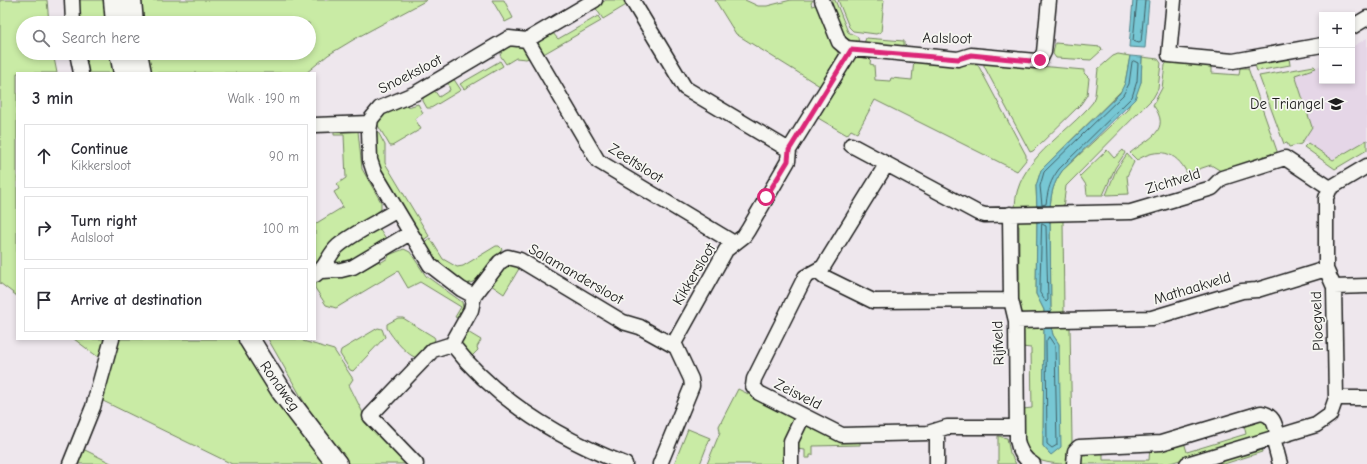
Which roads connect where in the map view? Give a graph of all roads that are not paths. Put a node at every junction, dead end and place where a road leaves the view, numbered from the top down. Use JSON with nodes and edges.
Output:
{"nodes":[{"id":1,"x":72,"y":0,"type":"edge"},
{"id":2,"x":114,"y":0,"type":"edge"},
{"id":3,"x":131,"y":0,"type":"edge"},
{"id":4,"x":595,"y":0,"type":"edge"},
{"id":5,"x":632,"y":0,"type":"edge"},
{"id":6,"x":822,"y":0,"type":"edge"},
{"id":7,"x":1049,"y":0,"type":"edge"},
{"id":8,"x":1174,"y":0,"type":"edge"},
{"id":9,"x":73,"y":16,"type":"edge"},
{"id":10,"x":115,"y":16,"type":"edge"},
{"id":11,"x":132,"y":16,"type":"edge"},
{"id":12,"x":1367,"y":18,"type":"edge"},
{"id":13,"x":1355,"y":25,"type":"edge"},
{"id":14,"x":527,"y":40,"type":"junction"},
{"id":15,"x":1319,"y":46,"type":"edge"},
{"id":16,"x":851,"y":50,"type":"junction"},
{"id":17,"x":78,"y":60,"type":"edge"},
{"id":18,"x":121,"y":60,"type":"edge"},
{"id":19,"x":138,"y":60,"type":"edge"},
{"id":20,"x":81,"y":72,"type":"edge"},
{"id":21,"x":124,"y":72,"type":"edge"},
{"id":22,"x":141,"y":72,"type":"edge"},
{"id":23,"x":370,"y":123,"type":"junction"},
{"id":24,"x":316,"y":125,"type":"edge"},
{"id":25,"x":851,"y":145,"type":"dead end"},
{"id":26,"x":789,"y":150,"type":"junction"},
{"id":27,"x":886,"y":165,"type":"junction"},
{"id":28,"x":1367,"y":166,"type":"edge"},
{"id":29,"x":1330,"y":188,"type":"junction"},
{"id":30,"x":397,"y":210,"type":"junction"},
{"id":31,"x":1010,"y":214,"type":"junction"},
{"id":32,"x":410,"y":233,"type":"junction"},
{"id":33,"x":734,"y":243,"type":"junction"},
{"id":34,"x":1326,"y":269,"type":"junction"},
{"id":35,"x":816,"y":271,"type":"junction"},
{"id":36,"x":318,"y":273,"type":"edge"},
{"id":37,"x":1367,"y":286,"type":"edge"},
{"id":38,"x":1334,"y":287,"type":"junction"},
{"id":39,"x":474,"y":296,"type":"junction"},
{"id":40,"x":1011,"y":300,"type":"junction"},
{"id":41,"x":1016,"y":321,"type":"junction"},
{"id":42,"x":112,"y":340,"type":"edge"},
{"id":43,"x":250,"y":340,"type":"edge"},
{"id":44,"x":265,"y":340,"type":"edge"},
{"id":45,"x":452,"y":344,"type":"junction"},
{"id":46,"x":673,"y":344,"type":"junction"},
{"id":47,"x":1336,"y":398,"type":"junction"},
{"id":48,"x":1367,"y":398,"type":"edge"},
{"id":49,"x":803,"y":416,"type":"junction"},
{"id":50,"x":1017,"y":427,"type":"junction"},
{"id":51,"x":937,"y":430,"type":"junction"},
{"id":52,"x":313,"y":431,"type":"junction"},
{"id":53,"x":1276,"y":437,"type":"junction"},
{"id":54,"x":70,"y":464,"type":"edge"},
{"id":55,"x":337,"y":464,"type":"edge"},
{"id":56,"x":416,"y":464,"type":"edge"},
{"id":57,"x":625,"y":464,"type":"edge"},
{"id":58,"x":660,"y":464,"type":"edge"},
{"id":59,"x":792,"y":464,"type":"edge"},
{"id":60,"x":937,"y":464,"type":"edge"},
{"id":61,"x":1033,"y":464,"type":"edge"},
{"id":62,"x":1074,"y":464,"type":"edge"},
{"id":63,"x":1187,"y":464,"type":"edge"},
{"id":64,"x":1280,"y":464,"type":"edge"}],
"edges":[{"from":1,"to":9,"type":"street"},
{"from":2,"to":10,"type":"main road"},
{"from":3,"to":11,"type":"main road"},
{"from":4,"to":14,"type":"street"},
{"from":5,"to":26,"type":"street"},
{"from":6,"to":16,"type":"street"},
{"from":7,"to":16,"type":"street","name":"Aalsloot"},
{"from":8,"to":15,"type":"street"},
{"from":12,"to":13,"type":"street"},
{"from":14,"to":23,"type":"street","name":"Snoeksloot"},
{"from":14,"to":33,"type":"street","name":"Zeeltsloot"},
{"from":16,"to":26,"type":"street","name":"Kikkersloot"},
{"from":17,"to":20,"type":"street"},
{"from":18,"to":21,"type":"main road"},
{"from":19,"to":22,"type":"main road"},
{"from":23,"to":24,"type":"street"},
{"from":23,"to":30,"type":"street"},
{"from":25,"to":27,"type":"street"},
{"from":26,"to":33,"type":"street","name":"Kikkersloot"},
{"from":27,"to":31,"type":"street"},
{"from":27,"to":35,"type":"street","name":"Zeisveld"},
{"from":28,"to":29,"type":"street"},
{"from":29,"to":31,"type":"street","name":"Zichtveld"},
{"from":29,"to":34,"type":"street","name":"Ploegveld"},
{"from":30,"to":32,"type":"street"},
{"from":30,"to":36,"type":"street"},
{"from":31,"to":40,"type":"street","name":"Rijfveld"},
{"from":32,"to":36,"type":"street"},
{"from":32,"to":39,"type":"street"},
{"from":33,"to":46,"type":"street","name":"Kikkersloot"},
{"from":34,"to":38,"type":"street","name":"Ploegveld"},
{"from":34,"to":41,"type":"street","name":"Mathaakveld"},
{"from":35,"to":40,"type":"street"},
{"from":35,"to":49,"type":"street","name":"Zeisveld"},
{"from":37,"to":38,"type":"street"},
{"from":38,"to":47,"type":"street","name":"Ploegveld"},
{"from":39,"to":45,"type":"street"},
{"from":39,"to":46,"type":"street","name":"Salamandersloot"},
{"from":40,"to":41,"type":"street","name":"Rijfveld"},
{"from":41,"to":50,"type":"street","name":"Rijfveld"},
{"from":42,"to":54,"type":"street"},
{"from":43,"to":52,"type":"main road","name":"Rondweg"},
{"from":44,"to":52,"type":"main road","name":"Rondweg"},
{"from":45,"to":56,"type":"street"},
{"from":45,"to":57,"type":"street"},
{"from":46,"to":58,"type":"street"},
{"from":47,"to":48,"type":"street"},
{"from":47,"to":53,"type":"street","name":"Ploegveld"},
{"from":49,"to":51,"type":"street","name":"Zeisveld"},
{"from":49,"to":59,"type":"street"},
{"from":50,"to":51,"type":"street","name":"Zeisveld"},
{"from":50,"to":61,"type":"street","name":"Rijfveld"},
{"from":51,"to":60,"type":"street"},
{"from":52,"to":55,"type":"main road","name":"Rondweg"},
{"from":53,"to":62,"type":"street"},
{"from":53,"to":63,"type":"street","name":"Ploegveld"},
{"from":53,"to":64,"type":"street"}]}
